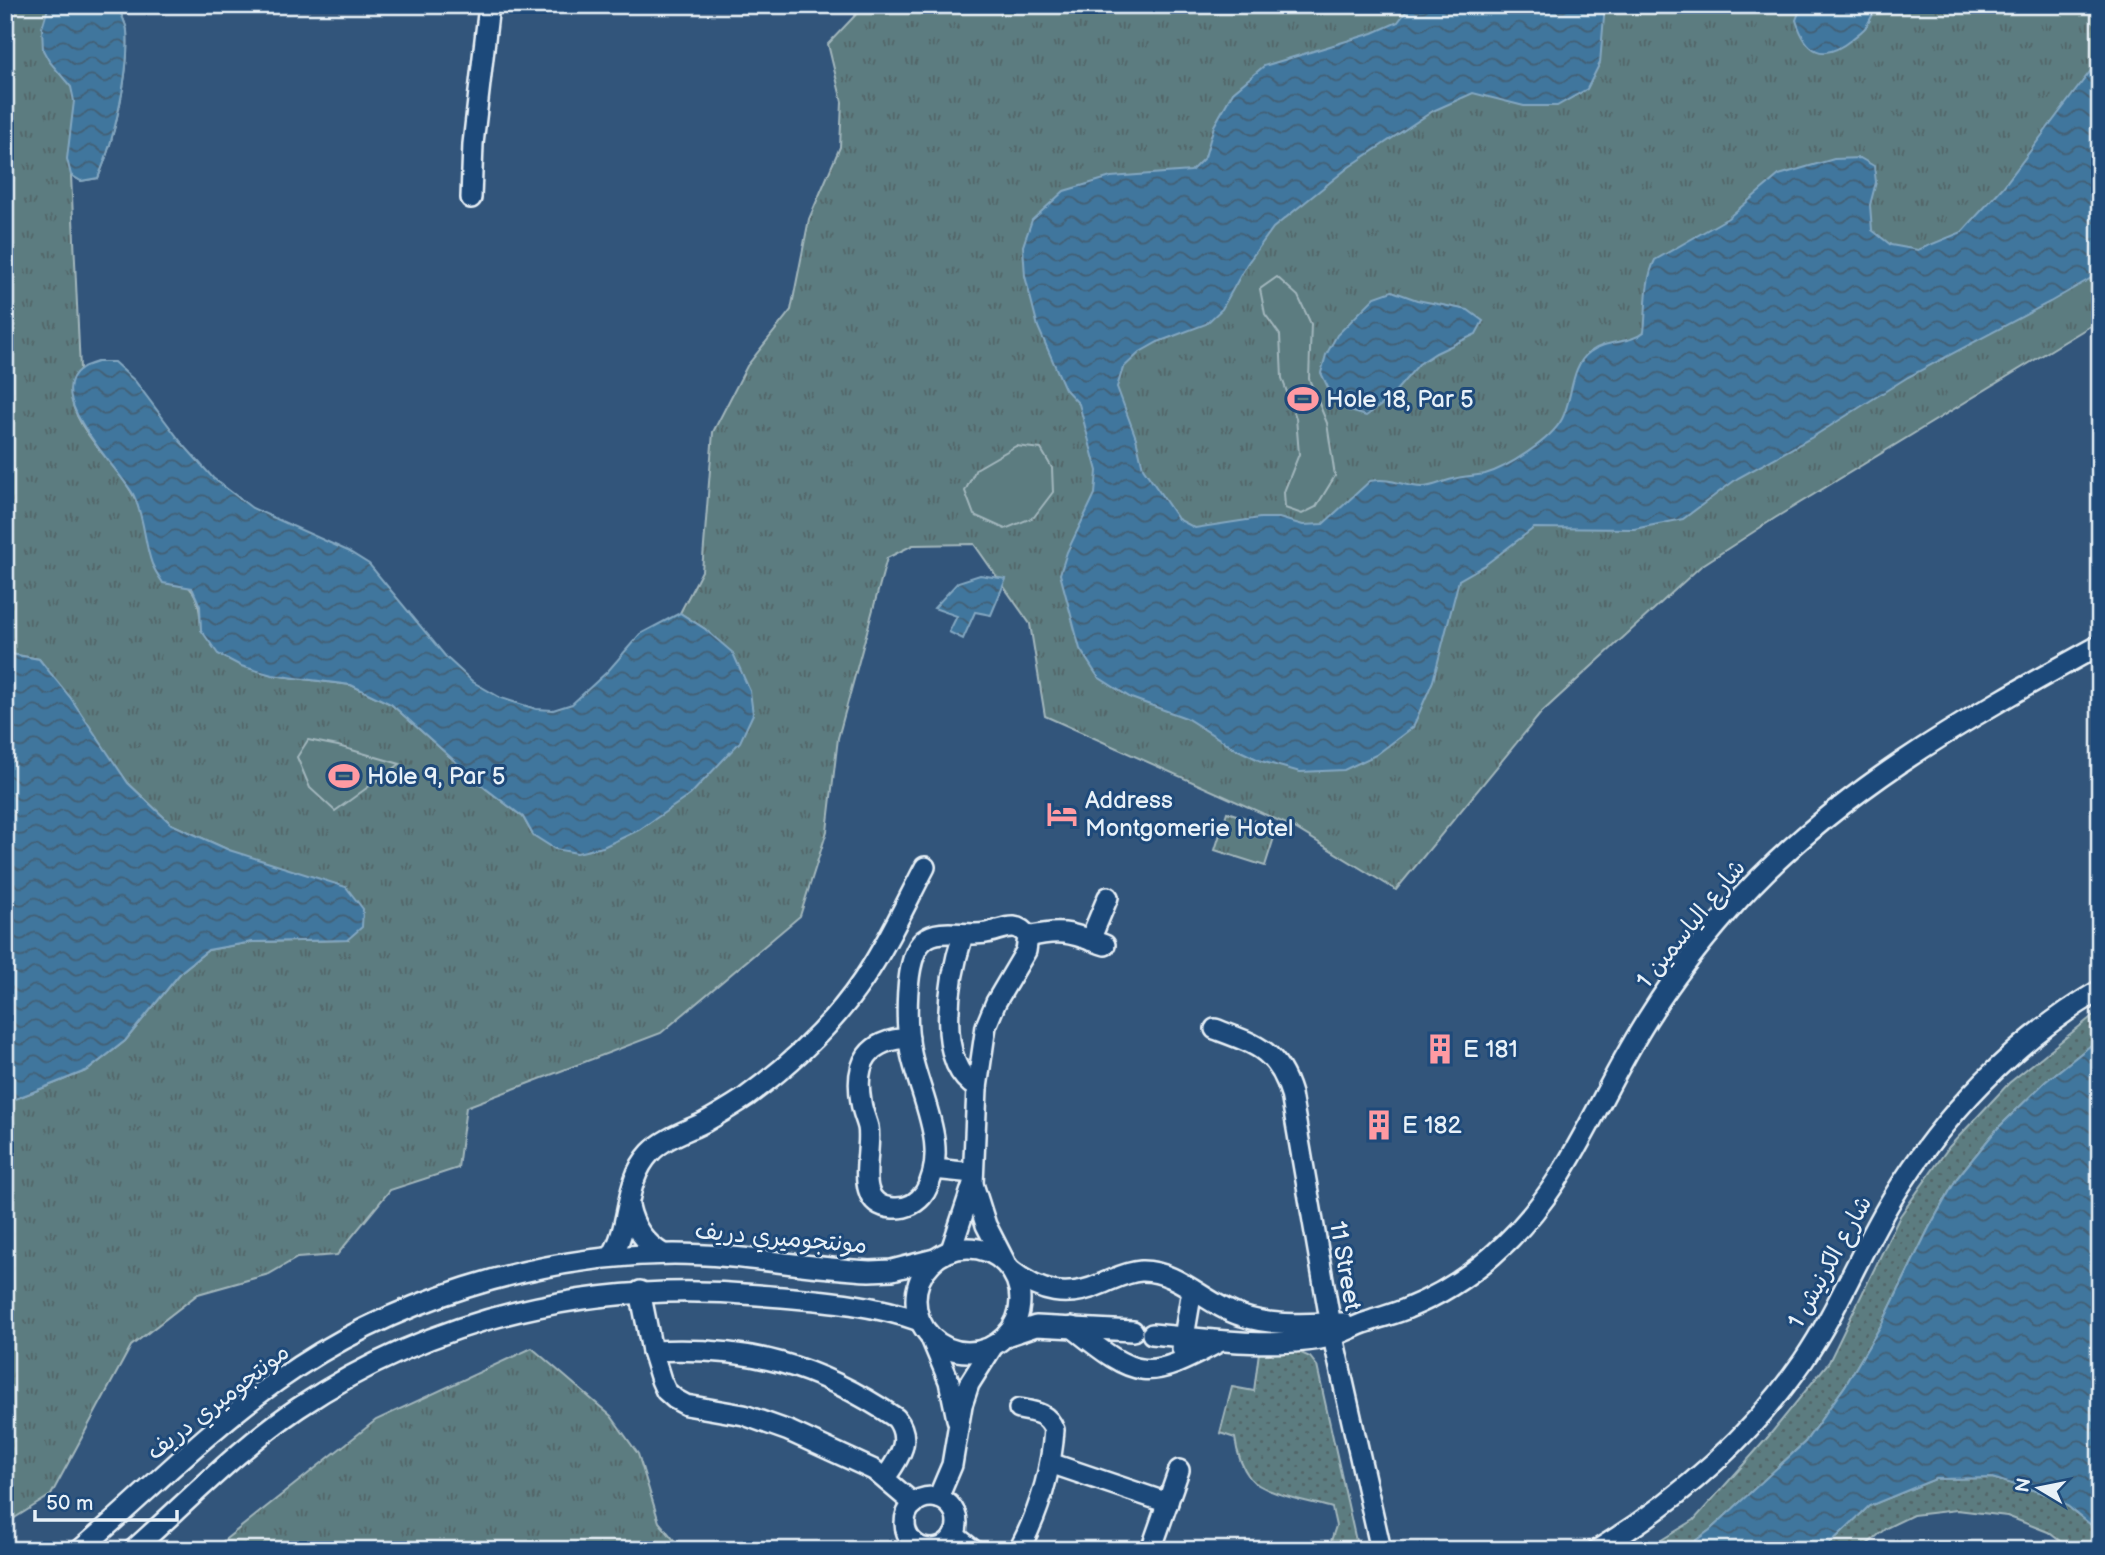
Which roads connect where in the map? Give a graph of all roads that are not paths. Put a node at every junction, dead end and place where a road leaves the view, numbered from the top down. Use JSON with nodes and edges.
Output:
{"nodes":[{"id":1,"x":489,"y":5,"type":"edge"},
{"id":2,"x":471,"y":198,"type":"dead end"},
{"id":3,"x":2100,"y":645,"type":"edge"},
{"id":4,"x":925,"y":867,"type":"dead end"},
{"id":5,"x":1108,"y":897,"type":"dead end"},
{"id":6,"x":999,"y":930,"type":"junction"},
{"id":7,"x":963,"y":935,"type":"junction"},
{"id":8,"x":1028,"y":937,"type":"junction"},
{"id":9,"x":1022,"y":957,"type":"junction"},
{"id":10,"x":2100,"y":990,"type":"edge"},
{"id":11,"x":1215,"y":1029,"type":"dead end"},
{"id":12,"x":909,"y":1038,"type":"junction"},
{"id":13,"x":977,"y":1088,"type":"junction"},
{"id":14,"x":934,"y":1169,"type":"junction"},
{"id":15,"x":973,"y":1179,"type":"junction"},
{"id":16,"x":629,"y":1205,"type":"junction"},
{"id":17,"x":663,"y":1254,"type":"junction"},
{"id":18,"x":943,"y":1255,"type":"junction"},
{"id":19,"x":611,"y":1257,"type":"junction"},
{"id":20,"x":1009,"y":1267,"type":"junction"},
{"id":21,"x":1192,"y":1290,"type":"junction"},
{"id":22,"x":640,"y":1291,"type":"junction"},
{"id":23,"x":1072,"y":1327,"type":"junction"},
{"id":24,"x":925,"y":1329,"type":"junction"},
{"id":25,"x":1331,"y":1330,"type":"junction"},
{"id":26,"x":1184,"y":1337,"type":"junction"},
{"id":27,"x":999,"y":1341,"type":"junction"},
{"id":28,"x":1221,"y":1341,"type":"junction"},
{"id":29,"x":652,"y":1351,"type":"junction"},
{"id":30,"x":1180,"y":1363,"type":"junction"},
{"id":31,"x":1019,"y":1409,"type":"dead end"},
{"id":32,"x":958,"y":1427,"type":"junction"},
{"id":33,"x":1050,"y":1463,"type":"junction"},
{"id":34,"x":1179,"y":1470,"type":"dead end"},
{"id":35,"x":885,"y":1478,"type":"junction"},
{"id":36,"x":938,"y":1498,"type":"junction"},
{"id":37,"x":1168,"y":1503,"type":"junction"},
{"id":38,"x":914,"y":1504,"type":"junction"},
{"id":39,"x":954,"y":1535,"type":"junction"},
{"id":40,"x":80,"y":1550,"type":"edge"},
{"id":41,"x":133,"y":1550,"type":"edge"},
{"id":42,"x":973,"y":1550,"type":"edge"},
{"id":43,"x":1019,"y":1550,"type":"edge"},
{"id":44,"x":1152,"y":1550,"type":"edge"},
{"id":45,"x":1381,"y":1550,"type":"edge"},
{"id":46,"x":1597,"y":1550,"type":"edge"}],
"edges":[{"from":1,"to":2,"type":"street"},
{"from":3,"to":25,"type":"street","name":"شارع الياسمين 1"},
{"from":4,"to":16,"type":"street"},
{"from":5,"to":8,"type":"street"},
{"from":6,"to":7,"type":"street"},
{"from":6,"to":8,"type":"street"},
{"from":6,"to":9,"type":"street"},
{"from":7,"to":12,"type":"street"},
{"from":7,"to":13,"type":"street"},
{"from":8,"to":9,"type":"street"},
{"from":9,"to":13,"type":"street"},
{"from":10,"to":46,"type":"street","name":"شارع الكرنيش 1"},
{"from":11,"to":25,"type":"street","name":"11 Street"},
{"from":12,"to":14,"type":"street"},
{"from":12,"to":14,"type":"street"},
{"from":13,"to":15,"type":"street"},
{"from":14,"to":15,"type":"street"},
{"from":15,"to":18,"type":"street"},
{"from":15,"to":20,"type":"street"},
{"from":16,"to":17,"type":"street"},
{"from":16,"to":19,"type":"street"},
{"from":17,"to":18,"type":"street","name":"مونتجوميري دريف"},
{"from":17,"to":19,"type":"street","name":"مونتجوميري دريف"},
{"from":18,"to":20,"type":"street"},
{"from":18,"to":24,"type":"street"},
{"from":19,"to":40,"type":"street","name":"مونتجوميري دريف"},
{"from":20,"to":21,"type":"street"},
{"from":20,"to":27,"type":"street"},
{"from":21,"to":25,"type":"street"},
{"from":21,"to":26,"type":"street"},
{"from":22,"to":24,"type":"street"},
{"from":22,"to":29,"type":"street"},
{"from":22,"to":41,"type":"street"},
{"from":23,"to":26,"type":"street"},
{"from":23,"to":27,"type":"street"},
{"from":23,"to":30,"type":"street"},
{"from":24,"to":27,"type":"street"},
{"from":24,"to":32,"type":"street"},
{"from":25,"to":28,"type":"street"},
{"from":25,"to":45,"type":"street","name":"11 Street"},
{"from":26,"to":28,"type":"street"},
{"from":26,"to":30,"type":"street"},
{"from":27,"to":32,"type":"street"},
{"from":28,"to":30,"type":"street"},
{"from":29,"to":35,"type":"street"},
{"from":29,"to":35,"type":"street"},
{"from":31,"to":33,"type":"street"},
{"from":32,"to":36,"type":"street"},
{"from":33,"to":37,"type":"street"},
{"from":33,"to":43,"type":"street"},
{"from":34,"to":37,"type":"street"},
{"from":35,"to":38,"type":"street"},
{"from":36,"to":38,"type":"street"},
{"from":36,"to":39,"type":"street"},
{"from":37,"to":44,"type":"street"},
{"from":38,"to":39,"type":"street"},
{"from":39,"to":42,"type":"street"}]}
